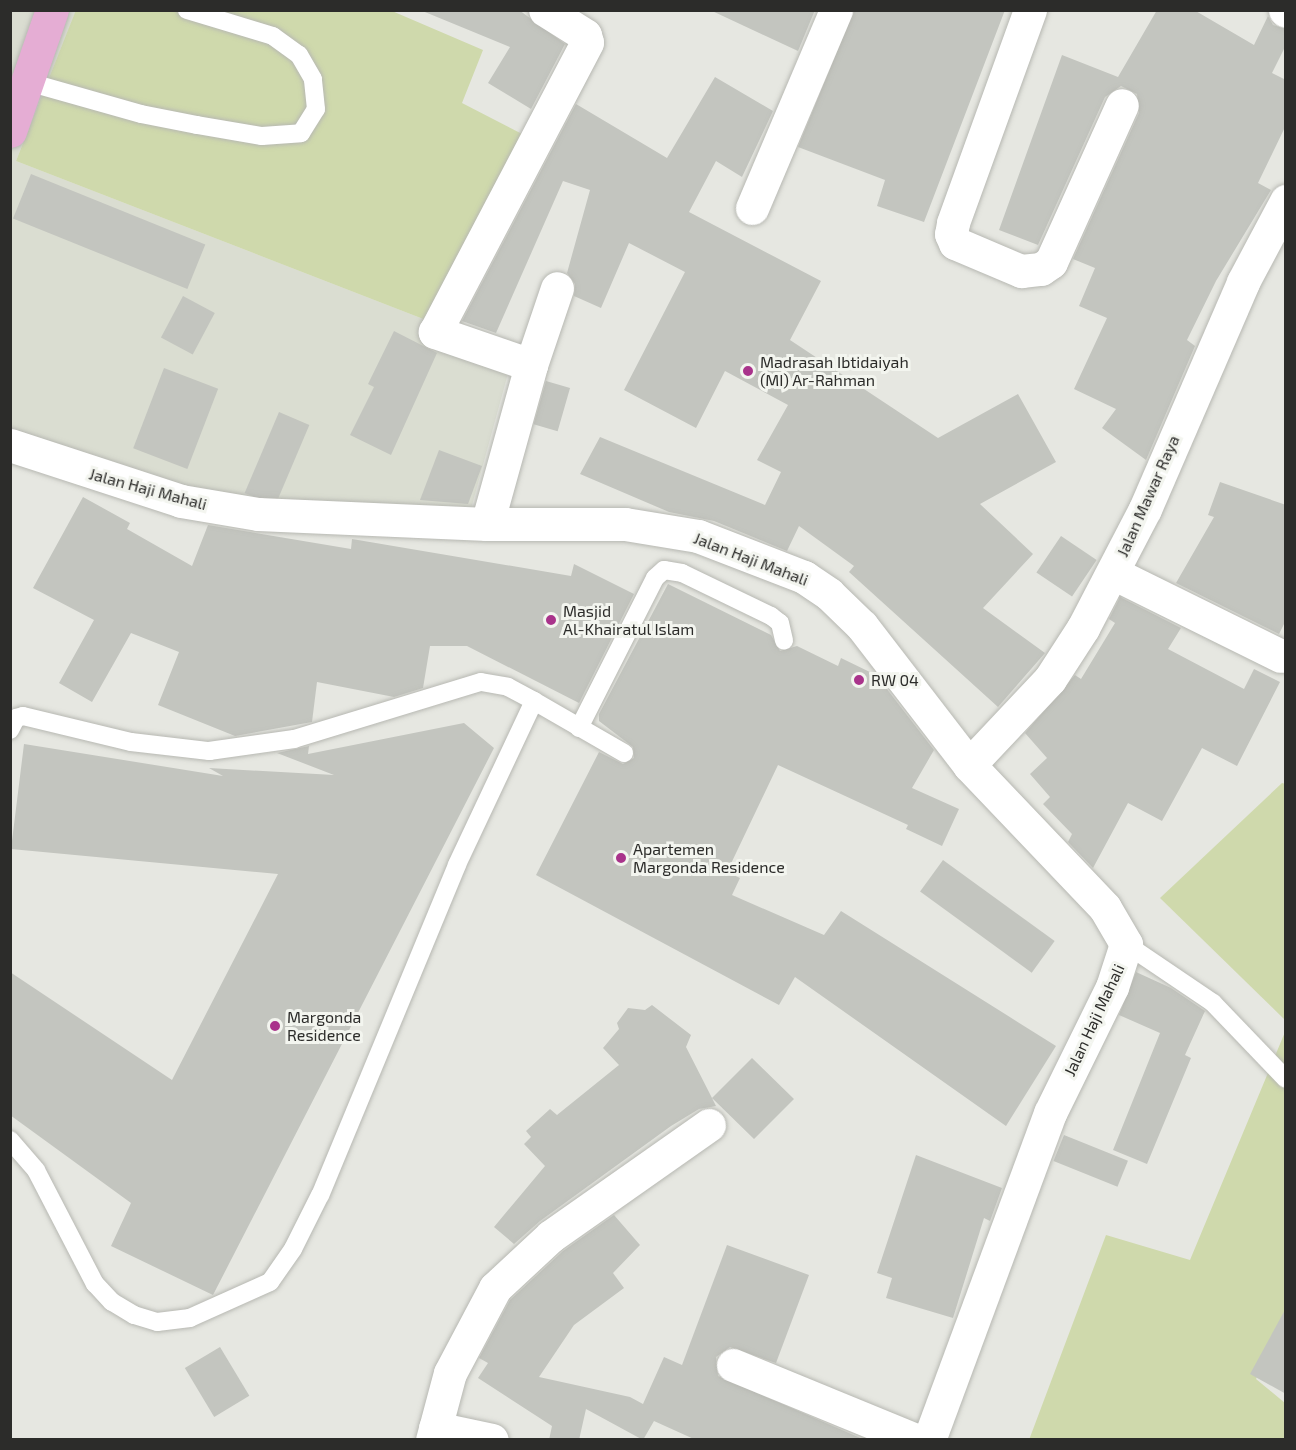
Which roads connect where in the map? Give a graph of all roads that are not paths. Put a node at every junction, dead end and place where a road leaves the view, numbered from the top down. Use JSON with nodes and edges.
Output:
{"nodes":[{"id":1,"x":52,"y":10,"type":"edge"},
{"id":2,"x":187,"y":10,"type":"edge"},
{"id":3,"x":545,"y":10,"type":"edge"},
{"id":4,"x":836,"y":10,"type":"edge"},
{"id":5,"x":1030,"y":10,"type":"edge"},
{"id":6,"x":28,"y":82,"type":"junction"},
{"id":7,"x":1122,"y":105,"type":"dead end"},
{"id":8,"x":10,"y":131,"type":"edge"},
{"id":9,"x":1285,"y":202,"type":"edge"},
{"id":10,"x":752,"y":208,"type":"dead end"},
{"id":11,"x":557,"y":288,"type":"dead end"},
{"id":12,"x":531,"y":365,"type":"junction"},
{"id":13,"x":10,"y":445,"type":"edge"},
{"id":14,"x":487,"y":524,"type":"junction"},
{"id":15,"x":1113,"y":573,"type":"junction"},
{"id":16,"x":784,"y":641,"type":"dead end"},
{"id":17,"x":1281,"y":656,"type":"dead end"},
{"id":18,"x":534,"y":700,"type":"junction"},
{"id":19,"x":579,"y":728,"type":"junction"},
{"id":20,"x":10,"y":730,"type":"edge"},
{"id":21,"x":624,"y":753,"type":"dead end"},
{"id":22,"x":969,"y":765,"type":"junction"},
{"id":23,"x":1126,"y":944,"type":"junction"},
{"id":24,"x":1286,"y":1079,"type":"edge"},
{"id":25,"x":709,"y":1125,"type":"dead end"},
{"id":26,"x":10,"y":1140,"type":"edge"},
{"id":27,"x":733,"y":1365,"type":"dead end"},
{"id":28,"x":433,"y":1434,"type":"edge"},
{"id":29,"x":492,"y":1440,"type":"edge"},
{"id":30,"x":916,"y":1440,"type":"edge"},
{"id":31,"x":929,"y":1440,"type":"edge"}],
"edges":[{"from":1,"to":6,"type":"main road"},
{"from":2,"to":6,"type":"lane"},
{"from":3,"to":12,"type":"street"},
{"from":4,"to":10,"type":"street"},
{"from":5,"to":7,"type":"street"},
{"from":6,"to":8,"type":"main road"},
{"from":9,"to":15,"type":"street","name":"Jalan Mawar Raya"},
{"from":11,"to":12,"type":"street"},
{"from":12,"to":14,"type":"street"},
{"from":13,"to":14,"type":"street","name":"Jalan Haji Mahali"},
{"from":14,"to":22,"type":"street","name":"Jalan Haji Mahali"},
{"from":15,"to":17,"type":"street"},
{"from":15,"to":22,"type":"street","name":"Jalan Mawar Raya"},
{"from":16,"to":19,"type":"lane"},
{"from":18,"to":19,"type":"lane"},
{"from":18,"to":20,"type":"lane"},
{"from":18,"to":26,"type":"lane"},
{"from":19,"to":21,"type":"lane"},
{"from":22,"to":23,"type":"street","name":"Jalan Haji Mahali"},
{"from":23,"to":24,"type":"lane"},
{"from":23,"to":31,"type":"street","name":"Jalan Haji Mahali"},
{"from":25,"to":28,"type":"street"},
{"from":27,"to":30,"type":"street"},
{"from":28,"to":29,"type":"street"}]}
